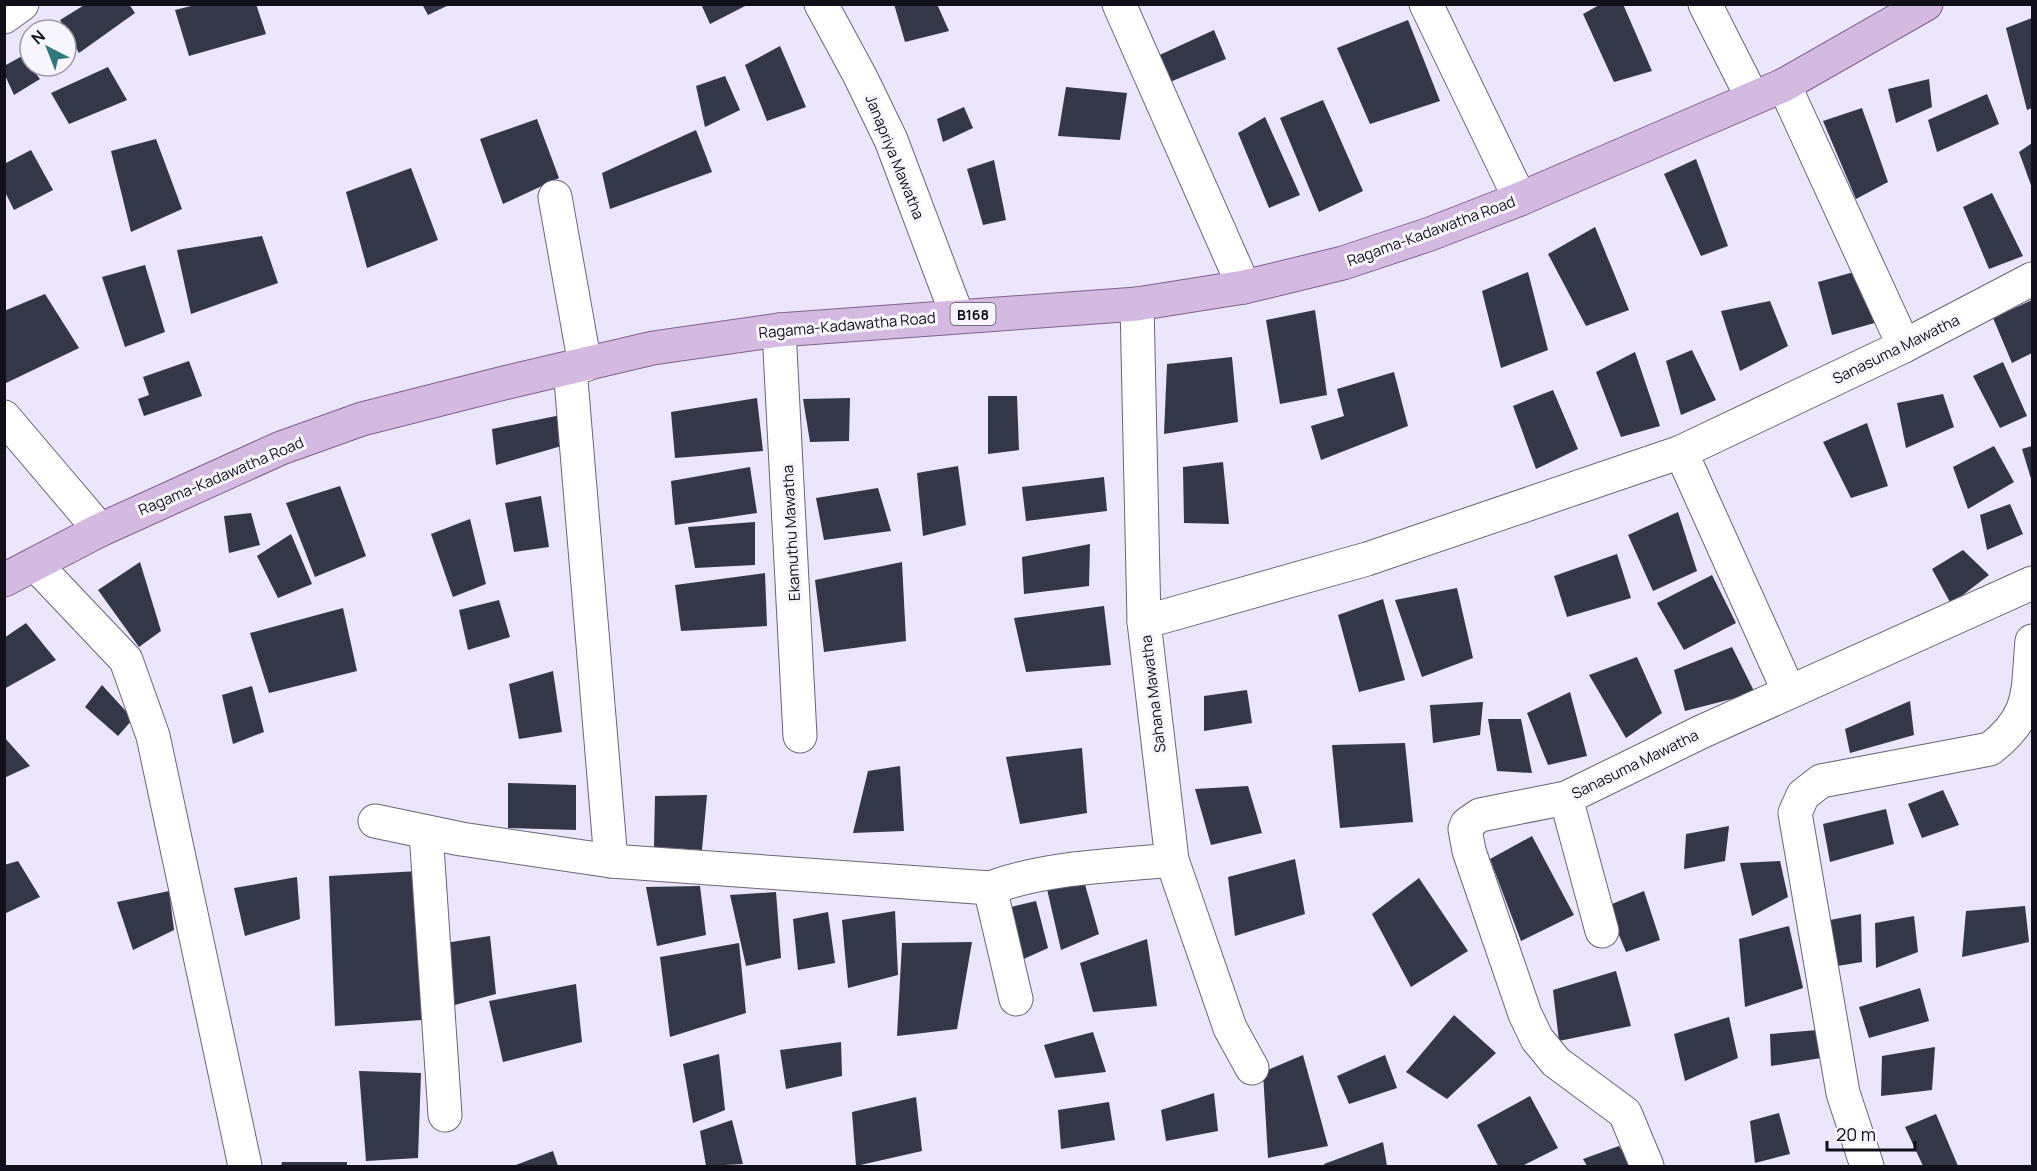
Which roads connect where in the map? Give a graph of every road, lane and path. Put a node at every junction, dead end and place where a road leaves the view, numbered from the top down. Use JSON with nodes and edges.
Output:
{"nodes":[{"id":1,"x":22,"y":4,"type":"edge"},
{"id":2,"x":821,"y":4,"type":"edge"},
{"id":3,"x":1119,"y":4,"type":"edge"},
{"id":4,"x":1426,"y":4,"type":"edge"},
{"id":5,"x":1705,"y":4,"type":"edge"},
{"id":6,"x":1915,"y":7,"type":"edge"},
{"id":7,"x":4,"y":17,"type":"edge"},
{"id":8,"x":1784,"y":85,"type":"junction"},
{"id":9,"x":1752,"y":97,"type":"junction"},
{"id":10,"x":555,"y":197,"type":"dead end"},
{"id":11,"x":1520,"y":199,"type":"junction"},
{"id":12,"x":2032,"y":279,"type":"edge"},
{"id":13,"x":1244,"y":287,"type":"junction"},
{"id":14,"x":1137,"y":304,"type":"junction"},
{"id":15,"x":957,"y":315,"type":"junction"},
{"id":16,"x":779,"y":330,"type":"junction"},
{"id":17,"x":1905,"y":346,"type":"junction"},
{"id":18,"x":578,"y":367,"type":"junction"},
{"id":19,"x":4,"y":417,"type":"edge"},
{"id":20,"x":1681,"y":452,"type":"junction"},
{"id":21,"x":100,"y":530,"type":"junction"},
{"id":22,"x":36,"y":565,"type":"junction"},
{"id":23,"x":4,"y":580,"type":"edge"},
{"id":24,"x":2032,"y":583,"type":"edge"},
{"id":25,"x":1144,"y":622,"type":"junction"},
{"id":26,"x":2032,"y":640,"type":"edge"},
{"id":27,"x":1789,"y":692,"type":"junction"},
{"id":28,"x":800,"y":736,"type":"dead end"},
{"id":29,"x":1566,"y":798,"type":"junction"},
{"id":30,"x":375,"y":821,"type":"dead end"},
{"id":31,"x":426,"y":832,"type":"junction"},
{"id":32,"x":1172,"y":860,"type":"junction"},
{"id":33,"x":611,"y":861,"type":"junction"},
{"id":34,"x":990,"y":888,"type":"junction"},
{"id":35,"x":1602,"y":931,"type":"dead end"},
{"id":36,"x":1016,"y":999,"type":"dead end"},
{"id":37,"x":1252,"y":1068,"type":"dead end"},
{"id":38,"x":445,"y":1115,"type":"dead end"},
{"id":39,"x":245,"y":1167,"type":"edge"},
{"id":40,"x":1647,"y":1167,"type":"edge"},
{"id":41,"x":1867,"y":1167,"type":"edge"}],
"edges":[{"from":1,"to":7,"type":"street"},
{"from":2,"to":15,"type":"street","name":"Janapriya Mawatha"},
{"from":3,"to":13,"type":"street"},
{"from":4,"to":11,"type":"street"},
{"from":5,"to":9,"type":"street"},
{"from":6,"to":8,"type":"main road","name":"Ragama-Kadawatha Road","number":"B168"},
{"from":8,"to":9,"type":"main road","name":"Ragama-Kadawatha Road","number":"B168"},
{"from":8,"to":17,"type":"street"},
{"from":9,"to":11,"type":"main road","name":"Ragama-Kadawatha Road","number":"B168"},
{"from":10,"to":18,"type":"street"},
{"from":11,"to":13,"type":"main road","name":"Ragama-Kadawatha Road","number":"B168"},
{"from":12,"to":17,"type":"street","name":"Sanasuma Mawatha"},
{"from":13,"to":14,"type":"main road","name":"Ragama-Kadawatha Road","number":"B168"},
{"from":14,"to":15,"type":"main road","name":"Ragama-Kadawatha Road","number":"B168"},
{"from":14,"to":25,"type":"street","name":"Sahana Mawatha"},
{"from":15,"to":16,"type":"main road","name":"Ragama-Kadawatha Road","number":"B168"},
{"from":16,"to":18,"type":"main road","name":"Ragama-Kadawatha Road","number":"B168"},
{"from":16,"to":28,"type":"street","name":"Ekamuthu Mawatha"},
{"from":17,"to":20,"type":"street","name":"Sanasuma Mawatha"},
{"from":18,"to":21,"type":"main road","name":"Ragama-Kadawatha Road","number":"B168"},
{"from":18,"to":33,"type":"street"},
{"from":19,"to":21,"type":"street"},
{"from":20,"to":25,"type":"street","name":"Sanasuma Mawatha"},
{"from":20,"to":27,"type":"street"},
{"from":21,"to":22,"type":"main road","name":"Ragama-Kadawatha Road","number":"B168"},
{"from":22,"to":23,"type":"main road","name":"Ragama-Kadawatha Road","number":"B168"},
{"from":22,"to":39,"type":"street"},
{"from":24,"to":27,"type":"street","name":"Sanasuma Mawatha"},
{"from":25,"to":32,"type":"street","name":"Sahana Mawatha"},
{"from":26,"to":41,"type":"street"},
{"from":27,"to":29,"type":"street","name":"Sanasuma Mawatha"},
{"from":29,"to":35,"type":"street"},
{"from":29,"to":40,"type":"street","name":"Sanasuma Mawatha"},
{"from":30,"to":31,"type":"street"},
{"from":31,"to":33,"type":"street"},
{"from":31,"to":38,"type":"street"},
{"from":32,"to":34,"type":"street"},
{"from":32,"to":37,"type":"street","name":"Sahana Mawatha"},
{"from":33,"to":34,"type":"street"},
{"from":34,"to":36,"type":"street"}]}
